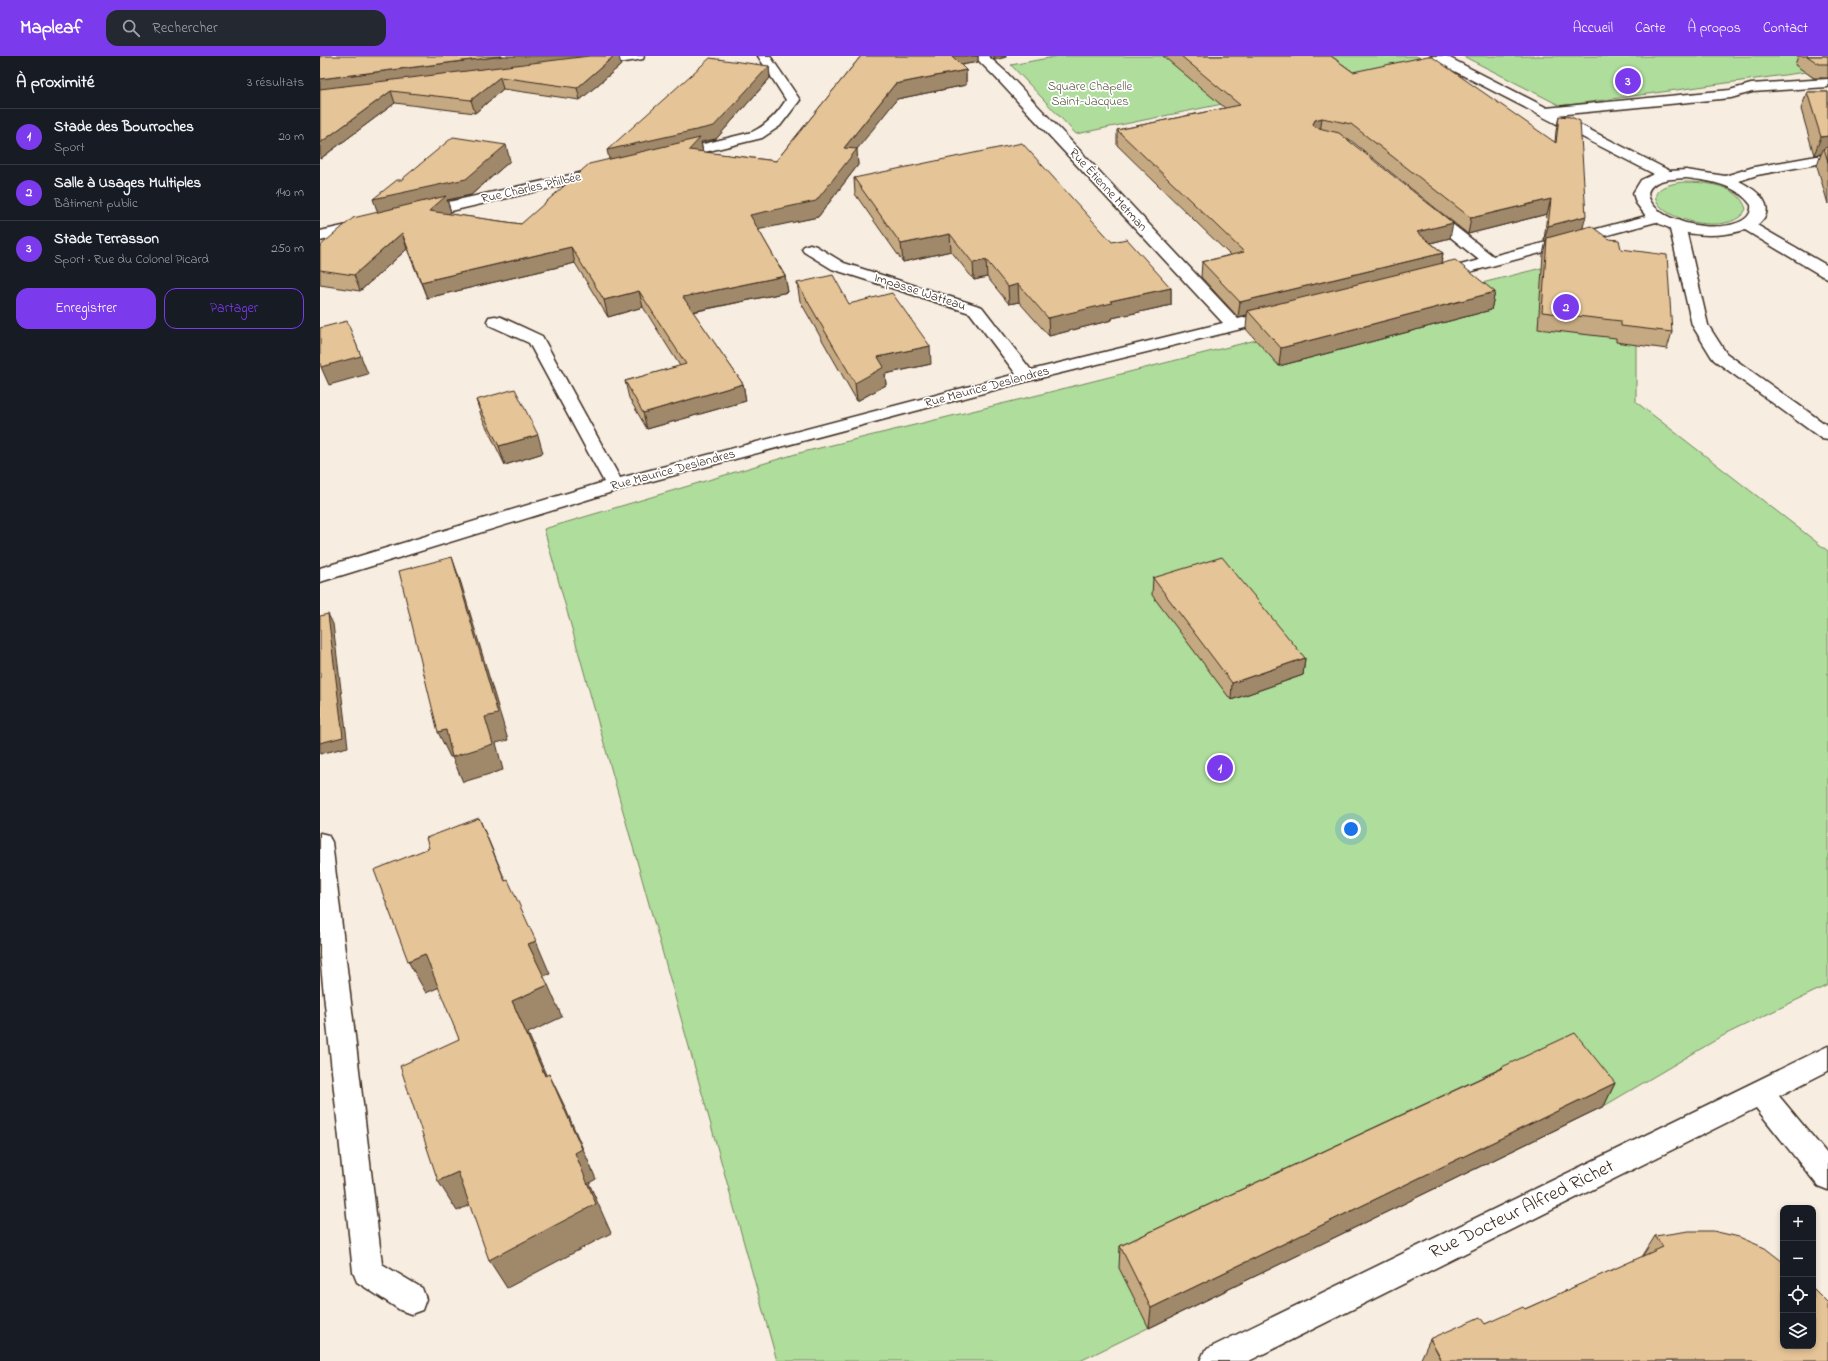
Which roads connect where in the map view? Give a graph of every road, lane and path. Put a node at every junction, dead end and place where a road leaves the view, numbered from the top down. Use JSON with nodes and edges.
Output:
{"nodes":[{"id":1,"x":638,"y":56,"type":"edge"},
{"id":2,"x":764,"y":56,"type":"edge"},
{"id":3,"x":980,"y":56,"type":"edge"},
{"id":4,"x":1436,"y":56,"type":"edge"},
{"id":5,"x":582,"y":64,"type":"edge"},
{"id":6,"x":1828,"y":83,"type":"edge"},
{"id":7,"x":1546,"y":112,"type":"junction"},
{"id":8,"x":1828,"y":158,"type":"edge"},
{"id":9,"x":658,"y":159,"type":"edge"},
{"id":10,"x":612,"y":169,"type":"edge"},
{"id":11,"x":1667,"y":175,"type":"junction"},
{"id":12,"x":1726,"y":181,"type":"junction"},
{"id":13,"x":1417,"y":203,"type":"edge"},
{"id":14,"x":404,"y":217,"type":"edge"},
{"id":15,"x":1658,"y":217,"type":"junction"},
{"id":16,"x":381,"y":222,"type":"edge"},
{"id":17,"x":1677,"y":225,"type":"junction"},
{"id":18,"x":1747,"y":225,"type":"junction"},
{"id":19,"x":320,"y":236,"type":"edge"},
{"id":20,"x":810,"y":249,"type":"dead end"},
{"id":21,"x":1490,"y":262,"type":"junction"},
{"id":22,"x":1828,"y":273,"type":"edge"},
{"id":23,"x":1421,"y":280,"type":"edge"},
{"id":24,"x":1289,"y":312,"type":"edge"},
{"id":25,"x":496,"y":321,"type":"dead end"},
{"id":26,"x":1234,"y":326,"type":"junction"},
{"id":27,"x":1028,"y":376,"type":"junction"},
{"id":28,"x":1828,"y":435,"type":"edge"},
{"id":29,"x":615,"y":485,"type":"junction"},
{"id":30,"x":320,"y":575,"type":"edge"},
{"id":31,"x":320,"y":842,"type":"edge"},
{"id":32,"x":1827,"y":1060,"type":"edge"},
{"id":33,"x":1760,"y":1094,"type":"junction"},
{"id":34,"x":1828,"y":1177,"type":"edge"},
{"id":35,"x":410,"y":1299,"type":"dead end"},
{"id":36,"x":1216,"y":1361,"type":"edge"}],
"edges":[{"from":1,"to":5,"type":"street"},
{"from":2,"to":9,"type":"street"},
{"from":3,"to":26,"type":"street","name":"Rue Étienne Metman"},
{"from":4,"to":7,"type":"street"},
{"from":6,"to":7,"type":"street"},
{"from":7,"to":11,"type":"street"},
{"from":8,"to":12,"type":"street"},
{"from":10,"to":14,"type":"street","name":"Rue Charles Philbée"},
{"from":11,"to":12,"type":"street"},
{"from":11,"to":15,"type":"street"},
{"from":12,"to":18,"type":"street"},
{"from":13,"to":21,"type":"street"},
{"from":15,"to":17,"type":"street"},
{"from":15,"to":21,"type":"street"},
{"from":16,"to":19,"type":"street"},
{"from":17,"to":18,"type":"street"},
{"from":17,"to":28,"type":"street"},
{"from":18,"to":22,"type":"street"},
{"from":20,"to":27,"type":"street","name":"Impasse Watteau"},
{"from":21,"to":23,"type":"street"},
{"from":24,"to":26,"type":"street","name":"Rue Maurice Deslandres"},
{"from":25,"to":29,"type":"street"},
{"from":26,"to":27,"type":"street","name":"Rue Maurice Deslandres"},
{"from":27,"to":29,"type":"street","name":"Rue Maurice Deslandres"},
{"from":29,"to":30,"type":"street","name":"Rue Maurice Deslandres"},
{"from":31,"to":35,"type":"street"},
{"from":32,"to":33,"type":"street","name":"Rue Docteur Alfred Richet"},
{"from":33,"to":34,"type":"street"},
{"from":33,"to":36,"type":"street","name":"Rue Docteur Alfred Richet"}]}
